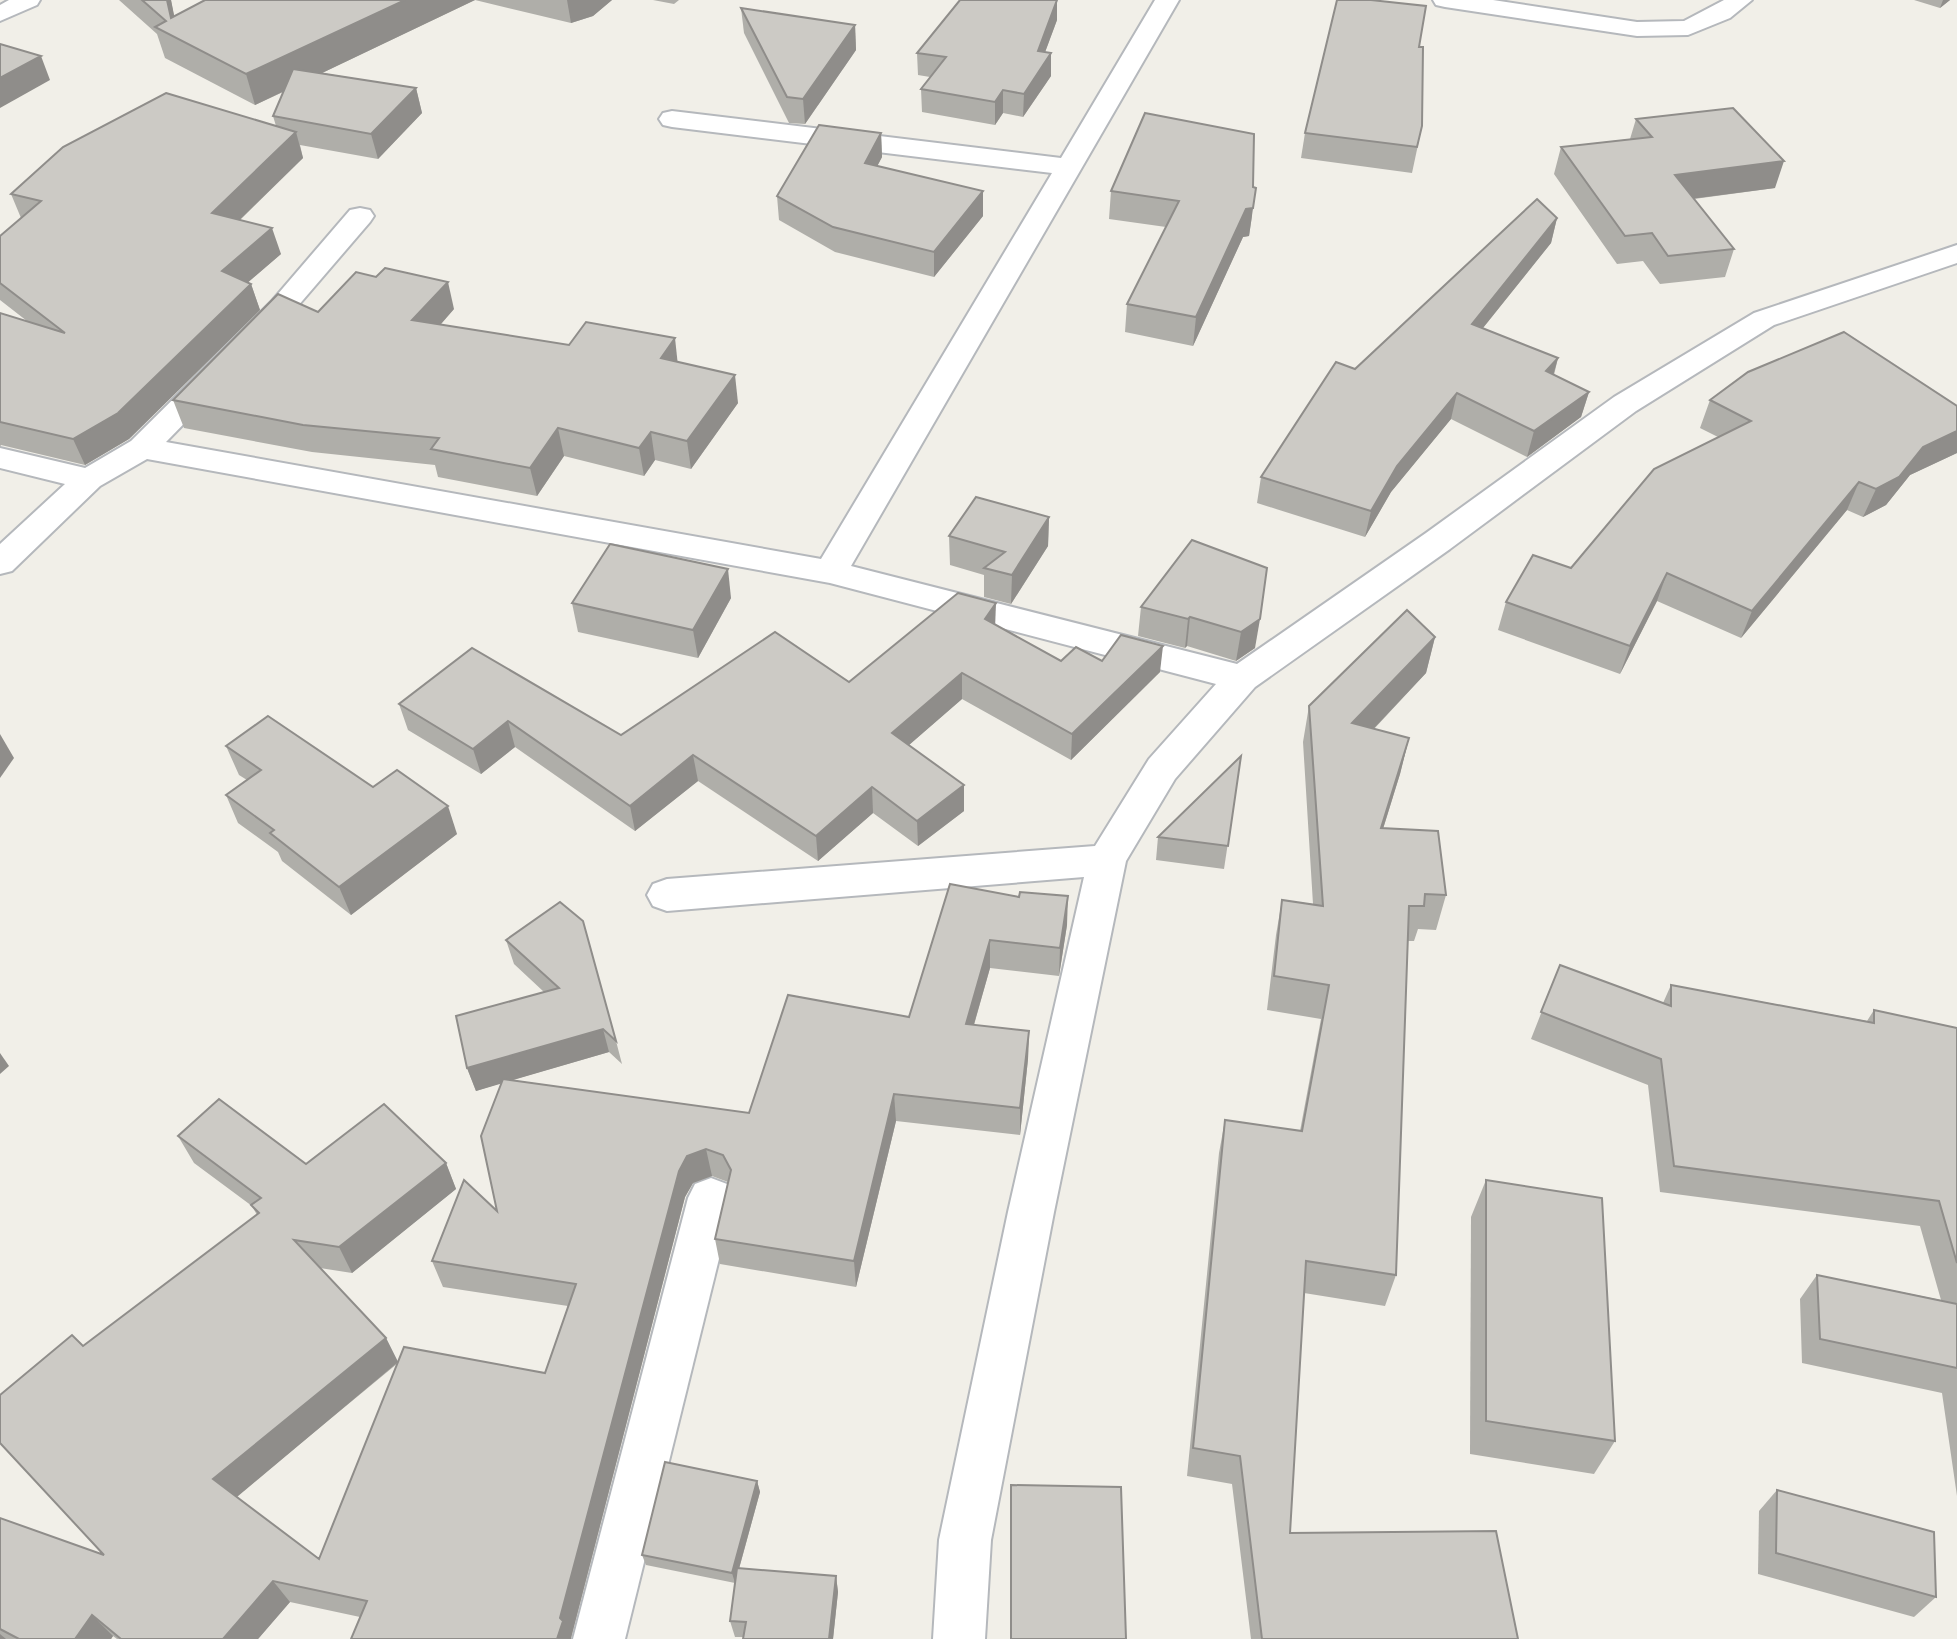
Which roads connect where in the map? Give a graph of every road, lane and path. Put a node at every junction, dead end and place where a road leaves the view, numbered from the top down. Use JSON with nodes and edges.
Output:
{"nodes":[{"id":1,"x":28,"y":0,"type":"edge"},
{"id":2,"x":1167,"y":0,"type":"edge"},
{"id":3,"x":1445,"y":0,"type":"edge"},
{"id":4,"x":1740,"y":0,"type":"edge"},
{"id":5,"x":0,"y":14,"type":"edge"},
{"id":6,"x":672,"y":119,"type":"dead end"},
{"id":7,"x":1070,"y":167,"type":"junction"},
{"id":8,"x":360,"y":216,"type":"dead end"},
{"id":9,"x":1957,"y":254,"type":"edge"},
{"id":10,"x":142,"y":448,"type":"junction"},
{"id":11,"x":0,"y":458,"type":"edge"},
{"id":12,"x":89,"y":479,"type":"junction"},
{"id":13,"x":0,"y":563,"type":"edge"},
{"id":14,"x":830,"y":572,"type":"junction"},
{"id":15,"x":1242,"y":678,"type":"junction"},
{"id":16,"x":1107,"y":860,"type":"junction"},
{"id":17,"x":667,"y":895,"type":"dead end"},
{"id":18,"x":711,"y":1198,"type":"dead end"},
{"id":19,"x":599,"y":1639,"type":"edge"},
{"id":20,"x":959,"y":1639,"type":"edge"}],
"edges":[{"from":1,"to":5,"type":"street"},
{"from":2,"to":7,"type":"street"},
{"from":3,"to":4,"type":"street"},
{"from":6,"to":7,"type":"street"},
{"from":7,"to":14,"type":"street"},
{"from":8,"to":10,"type":"street"},
{"from":9,"to":15,"type":"street"},
{"from":10,"to":12,"type":"street"},
{"from":10,"to":14,"type":"street"},
{"from":11,"to":12,"type":"street"},
{"from":12,"to":13,"type":"street"},
{"from":14,"to":15,"type":"street"},
{"from":15,"to":16,"type":"street"},
{"from":16,"to":17,"type":"street"},
{"from":16,"to":20,"type":"street"},
{"from":18,"to":19,"type":"street"}]}
